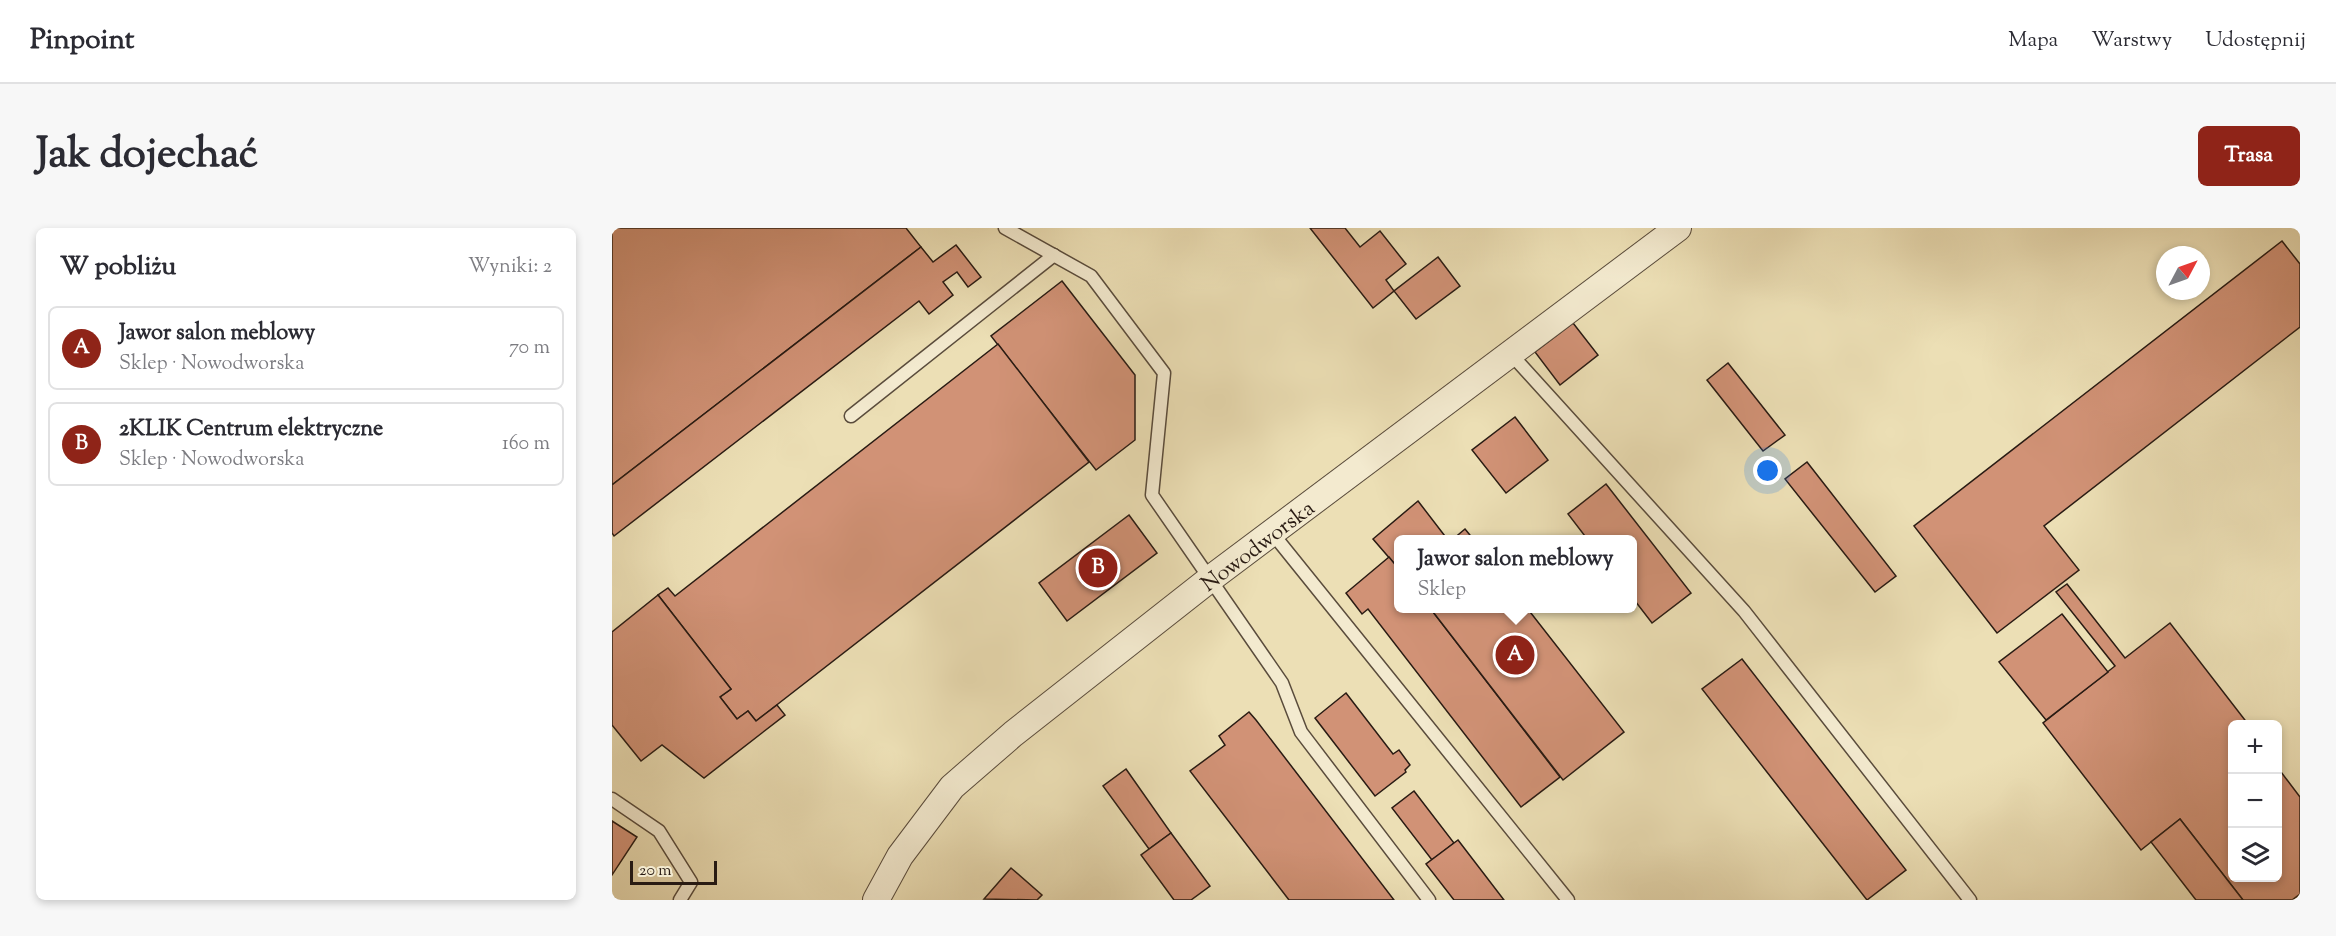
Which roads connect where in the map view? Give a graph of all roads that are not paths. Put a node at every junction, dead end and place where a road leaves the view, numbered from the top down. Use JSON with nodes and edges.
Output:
{"nodes":[{"id":1,"x":1005,"y":228,"type":"edge"},
{"id":2,"x":1678,"y":228,"type":"edge"},
{"id":3,"x":1054,"y":255,"type":"junction"},
{"id":4,"x":1510,"y":353,"type":"junction"},
{"id":5,"x":851,"y":416,"type":"dead end"},
{"id":6,"x":1273,"y":534,"type":"junction"},
{"id":7,"x":1210,"y":579,"type":"junction"},
{"id":8,"x":612,"y":799,"type":"edge"},
{"id":9,"x":680,"y":900,"type":"edge"},
{"id":10,"x":876,"y":900,"type":"edge"},
{"id":11,"x":1429,"y":900,"type":"edge"},
{"id":12,"x":1568,"y":900,"type":"edge"},
{"id":13,"x":1970,"y":900,"type":"edge"}],
"edges":[{"from":1,"to":3,"type":"lane"},
{"from":2,"to":4,"type":"street","name":"Nowodworska"},
{"from":3,"to":5,"type":"lane"},
{"from":3,"to":7,"type":"lane"},
{"from":4,"to":6,"type":"street","name":"Nowodworska"},
{"from":4,"to":13,"type":"lane"},
{"from":6,"to":7,"type":"street","name":"Nowodworska"},
{"from":6,"to":12,"type":"lane"},
{"from":7,"to":10,"type":"street","name":"Nowodworska"},
{"from":7,"to":11,"type":"lane"},
{"from":8,"to":9,"type":"lane"}]}
